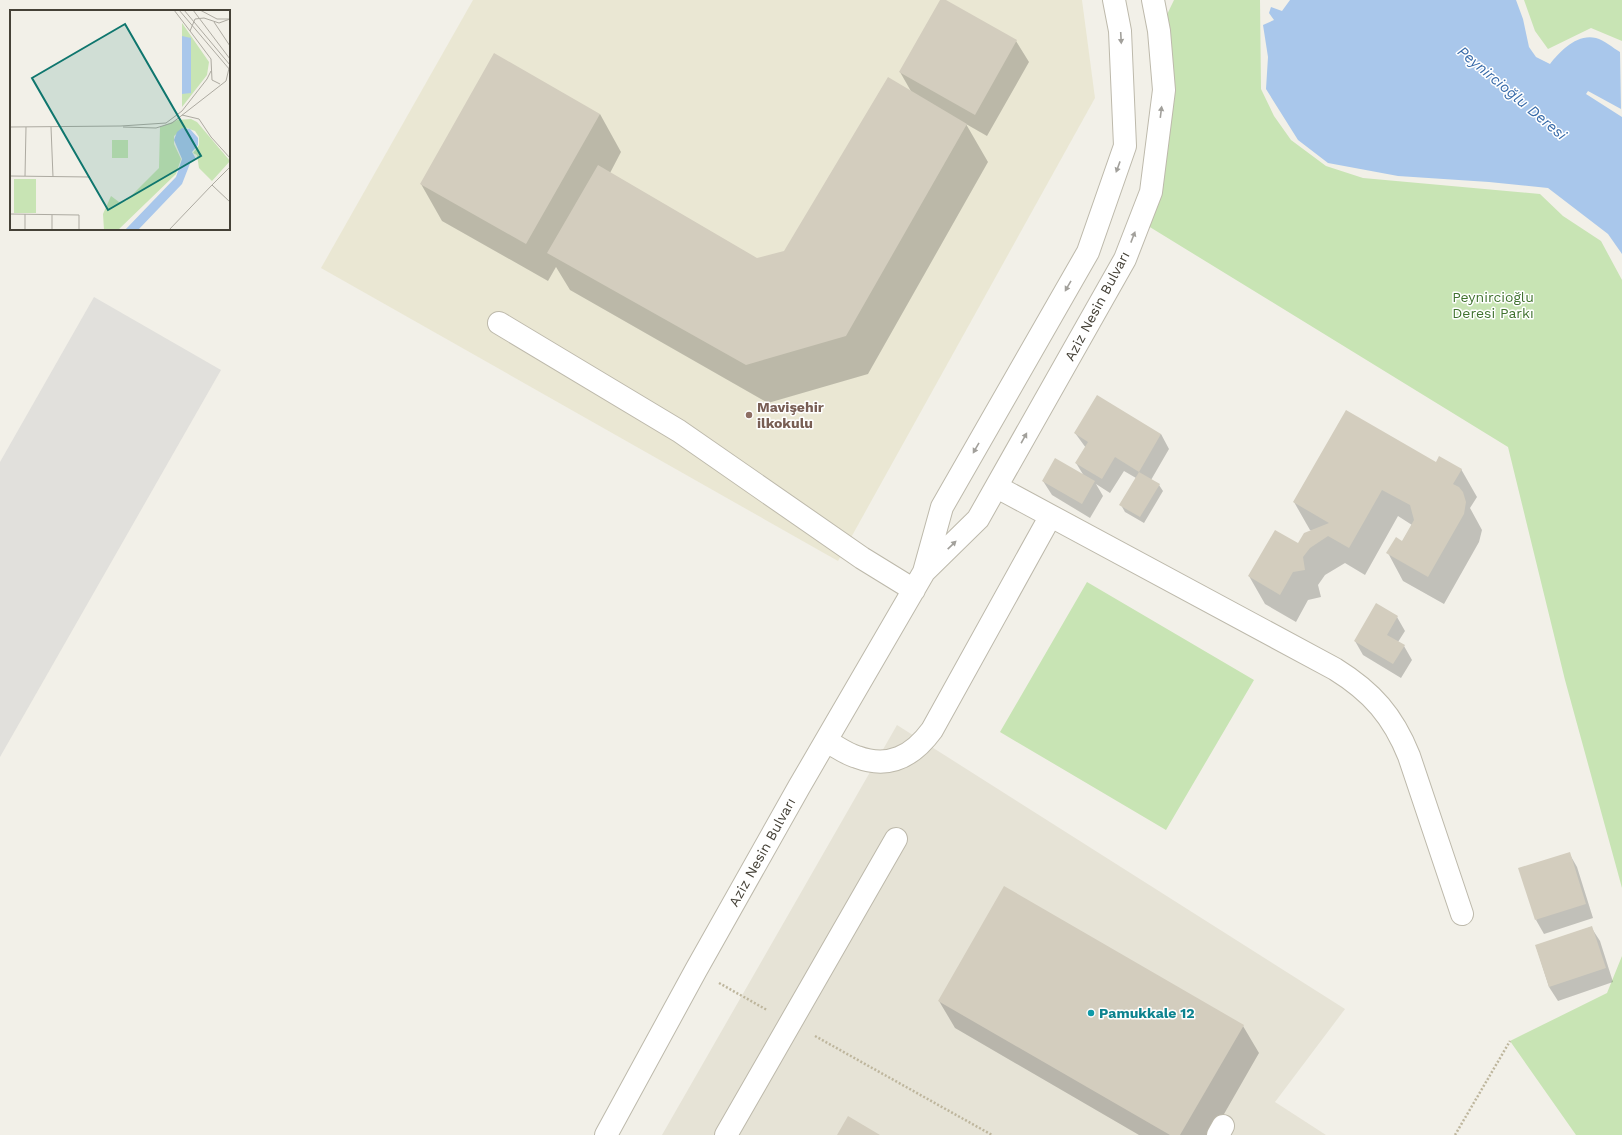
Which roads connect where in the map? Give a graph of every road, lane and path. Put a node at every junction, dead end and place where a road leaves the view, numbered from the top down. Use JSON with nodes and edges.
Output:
{"nodes":[{"id":1,"x":1114,"y":0,"type":"edge"},
{"id":2,"x":1153,"y":0,"type":"edge"},
{"id":3,"x":499,"y":323,"type":"dead end"},
{"id":4,"x":996,"y":488,"type":"junction"},
{"id":5,"x":1050,"y":517,"type":"junction"},
{"id":6,"x":919,"y":581,"type":"junction"},
{"id":7,"x":826,"y":741,"type":"junction"},
{"id":8,"x":896,"y":839,"type":"dead end"},
{"id":9,"x":1462,"y":914,"type":"dead end"},
{"id":10,"x":696,"y":970,"type":"junction"},
{"id":11,"x":791,"y":1023,"type":"junction"},
{"id":12,"x":1510,"y":1041,"type":"dead end"},
{"id":13,"x":606,"y":1135,"type":"edge"},
{"id":14,"x":726,"y":1135,"type":"edge"},
{"id":15,"x":992,"y":1135,"type":"edge"},
{"id":16,"x":1455,"y":1135,"type":"edge"}],
"edges":[{"from":1,"to":6,"type":"street","name":"Aziz Nesin Bulvarı","one_way":true},
{"from":4,"to":2,"type":"street","name":"Aziz Nesin Bulvarı","one_way":true},
{"from":3,"to":6,"type":"street"},
{"from":4,"to":5,"type":"street"},
{"from":6,"to":4,"type":"street","name":"Aziz Nesin Bulvarı","one_way":true},
{"from":5,"to":7,"type":"street"},
{"from":5,"to":9,"type":"street"},
{"from":6,"to":7,"type":"street","name":"Aziz Nesin Bulvarı"},
{"from":7,"to":10,"type":"street","name":"Aziz Nesin Bulvarı"},
{"from":8,"to":11,"type":"street"},
{"from":10,"to":11,"type":"path"},
{"from":10,"to":13,"type":"street","name":"Aziz Nesin Bulvarı"},
{"from":11,"to":14,"type":"street"},
{"from":11,"to":15,"type":"path"},
{"from":12,"to":16,"type":"path"}]}
